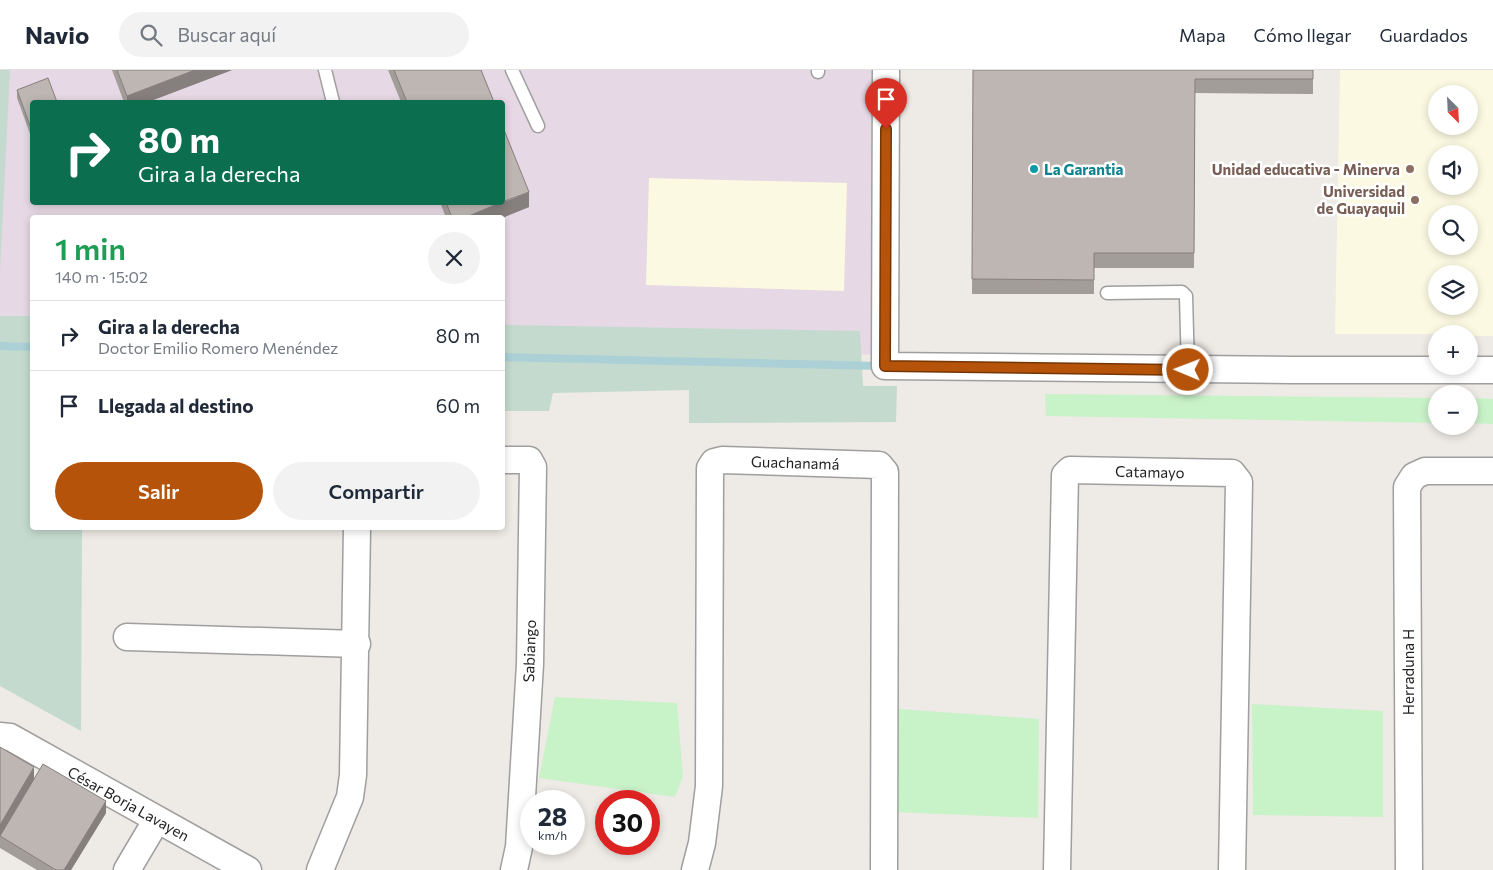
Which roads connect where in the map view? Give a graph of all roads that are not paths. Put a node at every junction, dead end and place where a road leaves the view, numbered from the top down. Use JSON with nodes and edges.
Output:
{"nodes":[{"id":1,"x":325,"y":70,"type":"edge"},
{"id":2,"x":512,"y":70,"type":"edge"},
{"id":3,"x":886,"y":70,"type":"edge"},
{"id":4,"x":332,"y":100,"type":"edge"},
{"id":5,"x":538,"y":126,"type":"dead end"},
{"id":6,"x":1107,"y":293,"type":"dead end"},
{"id":7,"x":1188,"y":370,"type":"junction"},
{"id":8,"x":1493,"y":370,"type":"edge"},
{"id":9,"x":505,"y":460,"type":"edge"},
{"id":10,"x":1493,"y":471,"type":"edge"},
{"id":11,"x":357,"y":530,"type":"edge"},
{"id":12,"x":127,"y":637,"type":"dead end"},
{"id":13,"x":357,"y":644,"type":"junction"},
{"id":14,"x":5,"y":736,"type":"edge"},
{"id":15,"x":156,"y":821,"type":"junction"},
{"id":16,"x":127,"y":870,"type":"edge"},
{"id":17,"x":248,"y":870,"type":"edge"},
{"id":18,"x":320,"y":870,"type":"edge"},
{"id":19,"x":514,"y":870,"type":"edge"},
{"id":20,"x":695,"y":870,"type":"edge"},
{"id":21,"x":884,"y":870,"type":"edge"},
{"id":22,"x":1057,"y":870,"type":"edge"},
{"id":23,"x":1232,"y":870,"type":"edge"},
{"id":24,"x":1409,"y":870,"type":"edge"}],
"edges":[{"from":1,"to":4,"type":"lane"},
{"from":2,"to":5,"type":"lane"},
{"from":3,"to":7,"type":"street"},
{"from":6,"to":7,"type":"lane"},
{"from":7,"to":8,"type":"street"},
{"from":9,"to":19,"type":"street","name":"Sabiango"},
{"from":10,"to":24,"type":"street","name":"Herraduna H"},
{"from":11,"to":13,"type":"street"},
{"from":12,"to":13,"type":"street"},
{"from":13,"to":18,"type":"street"},
{"from":14,"to":15,"type":"street","name":"César Borja Lavayen"},
{"from":15,"to":16,"type":"street"},
{"from":15,"to":17,"type":"street","name":"César Borja Lavayen"},
{"from":20,"to":21,"type":"street","name":"Guachanamá"},
{"from":22,"to":23,"type":"street","name":"Catamayo"}]}
